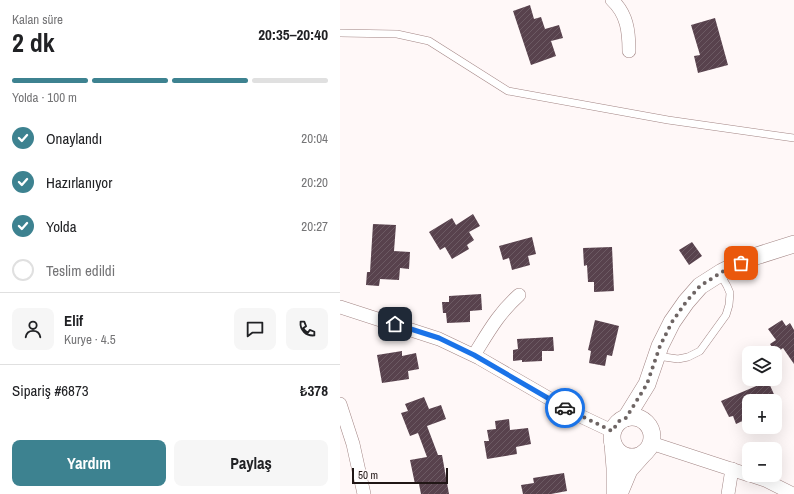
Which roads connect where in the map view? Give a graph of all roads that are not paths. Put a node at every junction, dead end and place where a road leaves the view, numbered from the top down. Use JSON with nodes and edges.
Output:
{"nodes":[{"id":1,"x":612,"y":0,"type":"edge"},
{"id":2,"x":340,"y":33,"type":"edge"},
{"id":3,"x":629,"y":51,"type":"dead end"},
{"id":4,"x":794,"y":138,"type":"edge"},
{"id":5,"x":794,"y":244,"type":"edge"},
{"id":6,"x":720,"y":274,"type":"junction"},
{"id":7,"x":519,"y":294,"type":"dead end"},
{"id":8,"x":340,"y":307,"type":"edge"},
{"id":9,"x":474,"y":355,"type":"junction"},
{"id":10,"x":657,"y":356,"type":"junction"},
{"id":11,"x":647,"y":384,"type":"junction"},
{"id":12,"x":340,"y":404,"type":"edge"},
{"id":13,"x":626,"y":418,"type":"junction"},
{"id":14,"x":644,"y":422,"type":"junction"},
{"id":15,"x":612,"y":437,"type":"junction"},
{"id":16,"x":648,"y":447,"type":"junction"},
{"id":17,"x":732,"y":469,"type":"junction"},
{"id":18,"x":742,"y":472,"type":"edge"},
{"id":19,"x":769,"y":482,"type":"edge"},
{"id":20,"x":364,"y":494,"type":"edge"},
{"id":21,"x":615,"y":494,"type":"edge"},
{"id":22,"x":619,"y":494,"type":"edge"},
{"id":23,"x":728,"y":494,"type":"edge"},
{"id":24,"x":793,"y":494,"type":"edge"}],
"edges":[{"from":1,"to":3,"type":"street"},
{"from":2,"to":4,"type":"lane"},
{"from":5,"to":6,"type":"street"},
{"from":6,"to":10,"type":"street"},
{"from":6,"to":10,"type":"lane"},
{"from":7,"to":9,"type":"street"},
{"from":8,"to":9,"type":"street"},
{"from":9,"to":15,"type":"street"},
{"from":10,"to":11,"type":"street"},
{"from":11,"to":13,"type":"street"},
{"from":11,"to":14,"type":"street"},
{"from":12,"to":20,"type":"street"},
{"from":13,"to":14,"type":"street"},
{"from":13,"to":15,"type":"street"},
{"from":14,"to":16,"type":"street"},
{"from":15,"to":16,"type":"street"},
{"from":15,"to":21,"type":"street"},
{"from":16,"to":17,"type":"street"},
{"from":16,"to":22,"type":"street"},
{"from":17,"to":18,"type":"street"},
{"from":17,"to":23,"type":"street"},
{"from":19,"to":24,"type":"street"}]}
